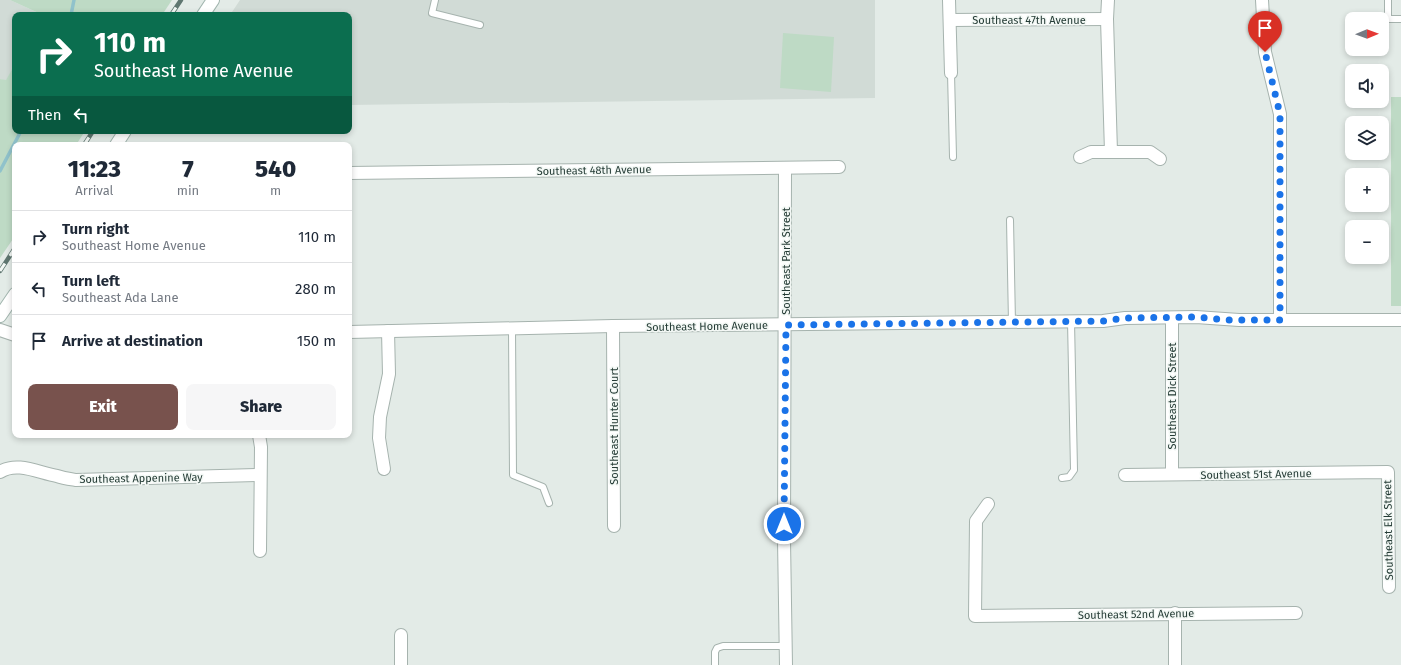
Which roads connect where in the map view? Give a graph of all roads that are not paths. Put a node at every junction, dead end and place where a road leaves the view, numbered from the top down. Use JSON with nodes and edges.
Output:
{"nodes":[{"id":1,"x":213,"y":0,"type":"edge"},
{"id":2,"x":435,"y":0,"type":"edge"},
{"id":3,"x":950,"y":0,"type":"edge"},
{"id":4,"x":1108,"y":0,"type":"edge"},
{"id":5,"x":1262,"y":0,"type":"edge"},
{"id":6,"x":1388,"y":0,"type":"edge"},
{"id":7,"x":205,"y":12,"type":"edge"},
{"id":8,"x":1107,"y":19,"type":"junction"},
{"id":9,"x":1401,"y":19,"type":"edge"},
{"id":10,"x":950,"y":20,"type":"junction"},
{"id":11,"x":480,"y":25,"type":"dead end"},
{"id":12,"x":951,"y":73,"type":"joint"},
{"id":13,"x":1111,"y":152,"type":"junction"},
{"id":14,"x":954,"y":157,"type":"dead end"},
{"id":15,"x":1080,"y":157,"type":"dead end"},
{"id":16,"x":1160,"y":159,"type":"dead end"},
{"id":17,"x":839,"y":167,"type":"dead end"},
{"id":18,"x":785,"y":168,"type":"junction"},
{"id":19,"x":352,"y":173,"type":"edge"},
{"id":20,"x":1010,"y":220,"type":"dead end"},
{"id":21,"x":12,"y":298,"type":"edge"},
{"id":22,"x":0,"y":316,"type":"edge"},
{"id":23,"x":1172,"y":318,"type":"junction"},
{"id":24,"x":1280,"y":320,"type":"junction"},
{"id":25,"x":1401,"y":320,"type":"edge"},
{"id":26,"x":1071,"y":321,"type":"junction"},
{"id":27,"x":1012,"y":322,"type":"junction"},
{"id":28,"x":786,"y":325,"type":"junction"},
{"id":29,"x":613,"y":326,"type":"junction"},
{"id":30,"x":512,"y":328,"type":"junction"},
{"id":31,"x":0,"y":330,"type":"edge"},
{"id":32,"x":388,"y":331,"type":"junction"},
{"id":33,"x":352,"y":332,"type":"edge"},
{"id":34,"x":12,"y":334,"type":"edge"},
{"id":35,"x":260,"y":438,"type":"edge"},
{"id":36,"x":384,"y":469,"type":"dead end"},
{"id":37,"x":0,"y":472,"type":"edge"},
{"id":38,"x":1388,"y":472,"type":"joint"},
{"id":39,"x":1172,"y":474,"type":"junction"},
{"id":40,"x":260,"y":475,"type":"junction"},
{"id":41,"x":1125,"y":475,"type":"dead end"},
{"id":42,"x":1062,"y":478,"type":"dead end"},
{"id":43,"x":549,"y":503,"type":"dead end"},
{"id":44,"x":988,"y":504,"type":"dead end"},
{"id":45,"x":614,"y":526,"type":"dead end"},
{"id":46,"x":260,"y":551,"type":"dead end"},
{"id":47,"x":1389,"y":587,"type":"dead end"},
{"id":48,"x":1296,"y":613,"type":"dead end"},
{"id":49,"x":1175,"y":614,"type":"junction"},
{"id":50,"x":401,"y":635,"type":"dead end"},
{"id":51,"x":786,"y":646,"type":"junction"},
{"id":52,"x":401,"y":665,"type":"edge"},
{"id":53,"x":715,"y":665,"type":"edge"},
{"id":54,"x":786,"y":665,"type":"edge"},
{"id":55,"x":1174,"y":665,"type":"edge"}],
"edges":[{"from":1,"to":7,"type":"street"},
{"from":2,"to":11,"type":"lane"},
{"from":3,"to":10,"type":"street"},
{"from":4,"to":8,"type":"street"},
{"from":5,"to":24,"type":"street"},
{"from":6,"to":9,"type":"lane"},
{"from":8,"to":10,"type":"street","name":"Southeast 47th Avenue"},
{"from":8,"to":13,"type":"street"},
{"from":10,"to":12,"type":"street"},
{"from":12,"to":14,"type":"lane"},
{"from":13,"to":15,"type":"street"},
{"from":13,"to":16,"type":"street"},
{"from":17,"to":18,"type":"street","name":"Southeast 48th Avenue"},
{"from":18,"to":19,"type":"street","name":"Southeast 48th Avenue"},
{"from":18,"to":28,"type":"street","name":"Southeast Park Street"},
{"from":20,"to":27,"type":"lane"},
{"from":21,"to":22,"type":"street"},
{"from":23,"to":24,"type":"street","name":"Southeast Home Avenue"},
{"from":23,"to":26,"type":"street","name":"Southeast Home Avenue"},
{"from":23,"to":39,"type":"street","name":"Southeast Dick Street"},
{"from":24,"to":25,"type":"street","name":"Southeast Home Avenue"},
{"from":26,"to":27,"type":"street","name":"Southeast Home Avenue"},
{"from":26,"to":42,"type":"lane"},
{"from":27,"to":28,"type":"street","name":"Southeast Home Avenue"},
{"from":28,"to":29,"type":"street","name":"Southeast Home Avenue"},
{"from":28,"to":51,"type":"street","name":"Southeast Park Street"},
{"from":29,"to":30,"type":"street","name":"Southeast Home Avenue"},
{"from":29,"to":45,"type":"street","name":"Southeast Hunter Court"},
{"from":30,"to":32,"type":"street","name":"Southeast Home Avenue"},
{"from":30,"to":43,"type":"lane"},
{"from":31,"to":34,"type":"street"},
{"from":32,"to":33,"type":"street","name":"Southeast Home Avenue"},
{"from":32,"to":36,"type":"street"},
{"from":35,"to":40,"type":"street"},
{"from":37,"to":40,"type":"street","name":"Southeast Appenine Way"},
{"from":38,"to":39,"type":"street","name":"Southeast 51st Avenue"},
{"from":38,"to":47,"type":"street","name":"Southeast Elk Street"},
{"from":39,"to":41,"type":"street","name":"Southeast 51st Avenue"},
{"from":40,"to":46,"type":"street"},
{"from":44,"to":49,"type":"street","name":"Southeast 52nd Avenue"},
{"from":48,"to":49,"type":"street","name":"Southeast 52nd Avenue"},
{"from":49,"to":55,"type":"street"},
{"from":50,"to":52,"type":"street"},
{"from":51,"to":53,"type":"lane"},
{"from":51,"to":54,"type":"street","name":"Southeast Park Street"}]}
